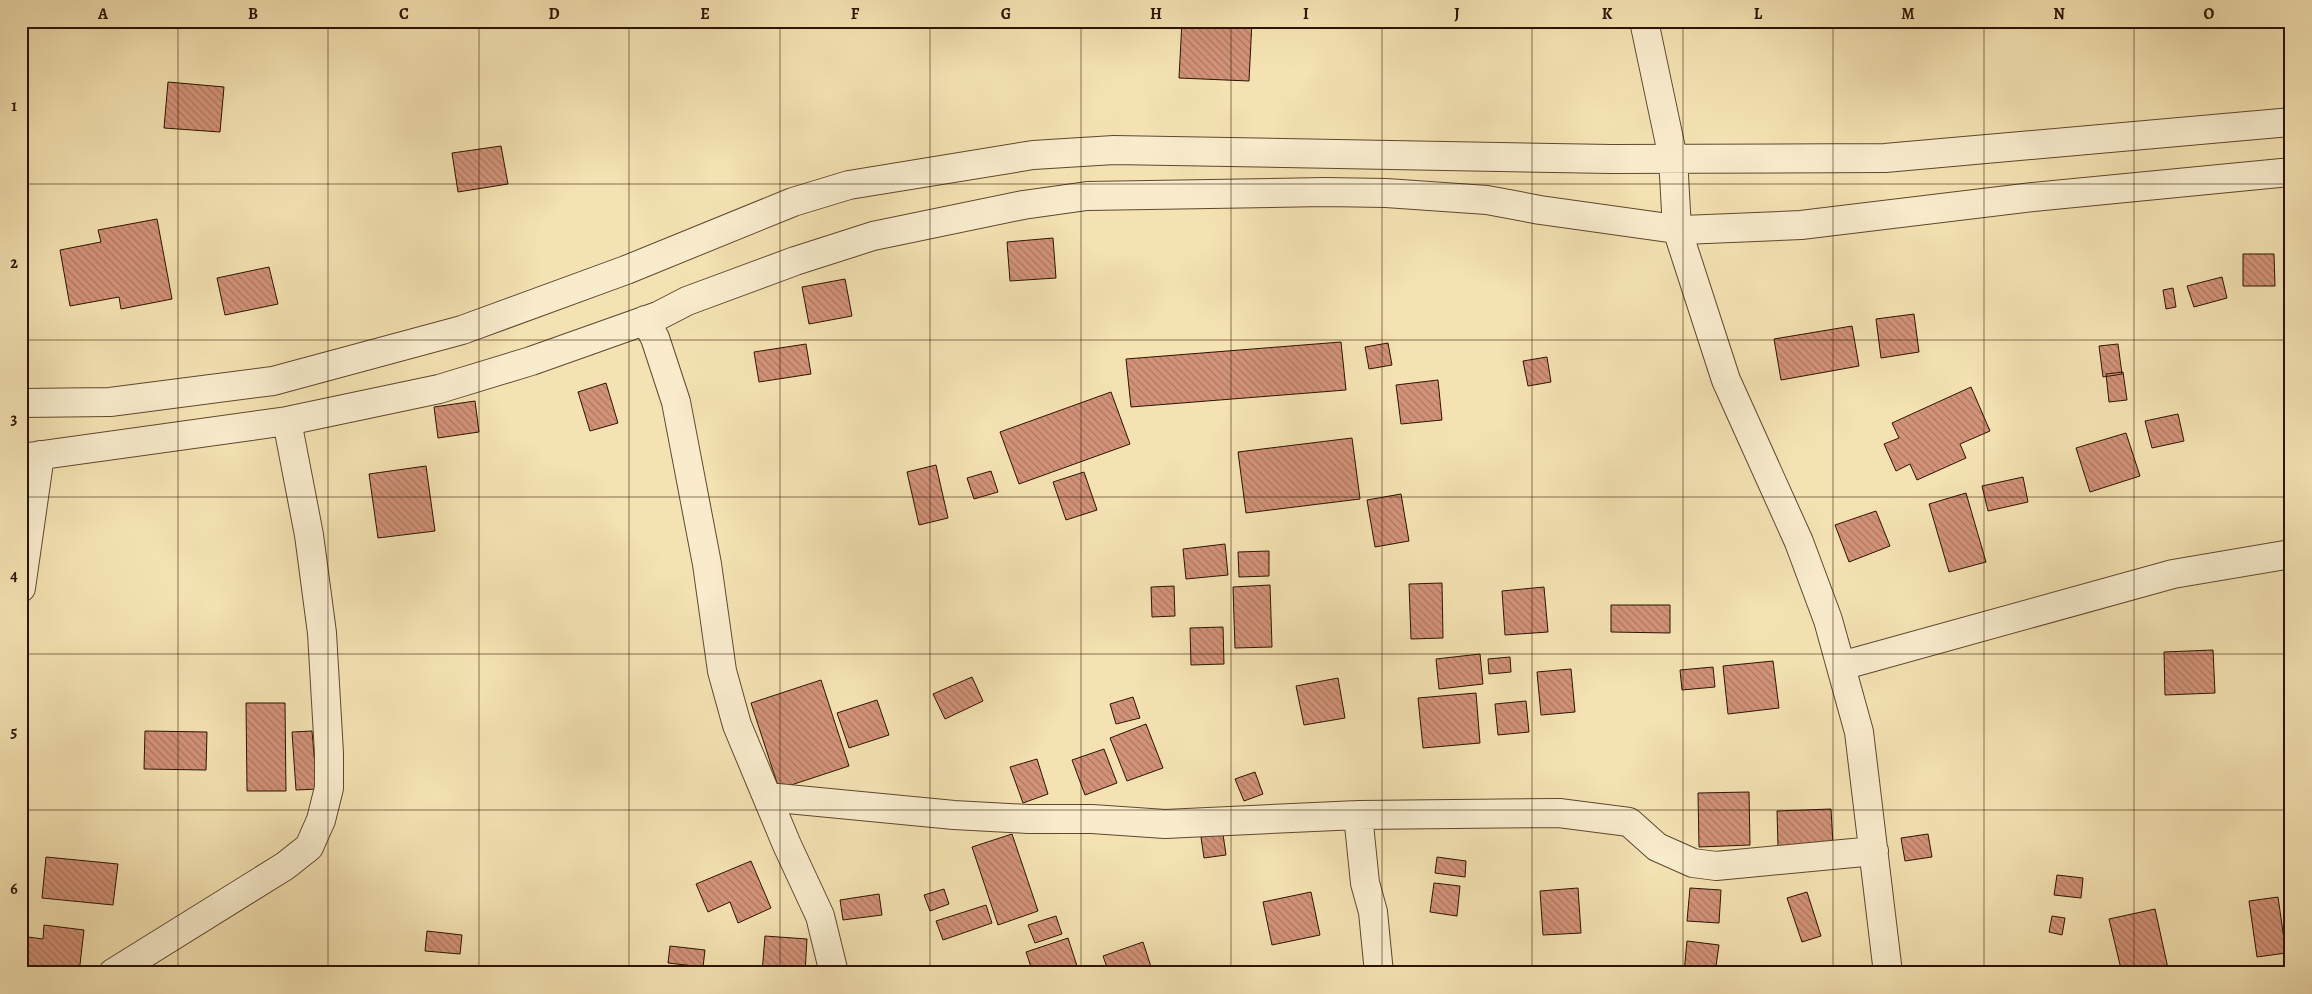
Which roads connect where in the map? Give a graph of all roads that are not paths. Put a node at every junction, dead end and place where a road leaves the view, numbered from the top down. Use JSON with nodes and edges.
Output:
{"nodes":[{"id":1,"x":1644,"y":21,"type":"edge"},
{"id":2,"x":2291,"y":122,"type":"edge"},
{"id":3,"x":1673,"y":158,"type":"junction"},
{"id":4,"x":2291,"y":172,"type":"edge"},
{"id":5,"x":1677,"y":229,"type":"junction"},
{"id":6,"x":644,"y":320,"type":"junction"},
{"id":7,"x":21,"y":403,"type":"edge"},
{"id":8,"x":287,"y":421,"type":"junction"},
{"id":9,"x":31,"y":457,"type":"edge"},
{"id":10,"x":2291,"y":554,"type":"edge"},
{"id":11,"x":21,"y":588,"type":"edge"},
{"id":12,"x":1841,"y":666,"type":"junction"},
{"id":13,"x":767,"y":797,"type":"junction"},
{"id":14,"x":1358,"y":815,"type":"junction"},
{"id":15,"x":1874,"y":851,"type":"junction"},
{"id":16,"x":113,"y":973,"type":"edge"},
{"id":17,"x":834,"y":973,"type":"edge"},
{"id":18,"x":1379,"y":973,"type":"edge"},
{"id":19,"x":1888,"y":973,"type":"edge"}],
"edges":[{"from":1,"to":3,"type":"street"},
{"from":2,"to":3,"type":"street"},
{"from":3,"to":5,"type":"street"},
{"from":3,"to":7,"type":"street"},
{"from":4,"to":5,"type":"street"},
{"from":5,"to":6,"type":"street"},
{"from":5,"to":12,"type":"street"},
{"from":6,"to":8,"type":"street"},
{"from":6,"to":13,"type":"street"},
{"from":8,"to":9,"type":"street"},
{"from":8,"to":16,"type":"street"},
{"from":9,"to":11,"type":"street"},
{"from":10,"to":12,"type":"street"},
{"from":12,"to":15,"type":"street"},
{"from":13,"to":14,"type":"street"},
{"from":13,"to":17,"type":"street"},
{"from":14,"to":15,"type":"street"},
{"from":14,"to":18,"type":"street"},
{"from":15,"to":19,"type":"street"}]}
